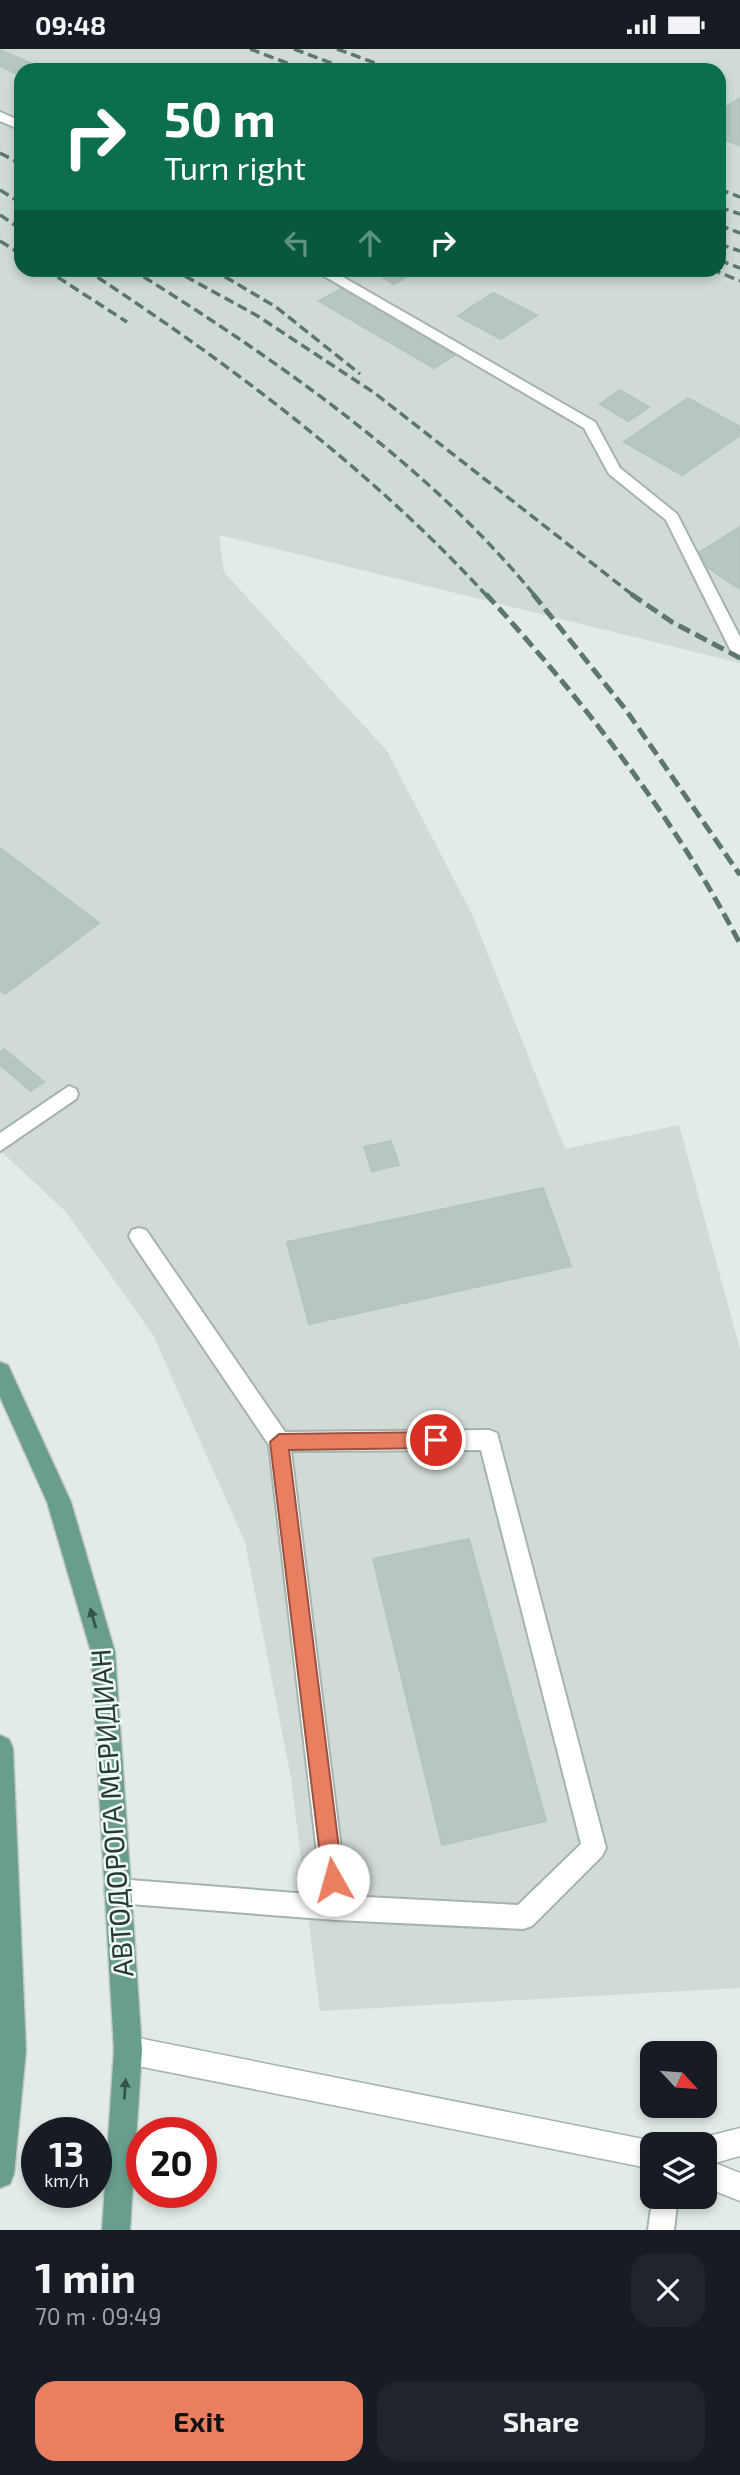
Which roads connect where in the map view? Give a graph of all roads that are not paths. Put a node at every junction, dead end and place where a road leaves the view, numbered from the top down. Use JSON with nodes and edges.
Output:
{"nodes":[{"id":1,"x":333,"y":277,"type":"edge"},
{"id":2,"x":740,"y":653,"type":"edge"},
{"id":3,"x":69,"y":1094,"type":"dead end"},
{"id":4,"x":0,"y":1143,"type":"edge"},
{"id":5,"x":139,"y":1236,"type":"dead end"},
{"id":6,"x":0,"y":1372,"type":"edge"},
{"id":7,"x":279,"y":1442,"type":"junction"},
{"id":8,"x":0,"y":1748,"type":"edge"},
{"id":9,"x":117,"y":1891,"type":"junction"},
{"id":10,"x":336,"y":1908,"type":"junction"},
{"id":11,"x":128,"y":2050,"type":"junction"},
{"id":12,"x":740,"y":2142,"type":"edge"},
{"id":13,"x":717,"y":2148,"type":"edge"},
{"id":14,"x":640,"y":2152,"type":"edge"},
{"id":15,"x":0,"y":2174,"type":"edge"},
{"id":16,"x":717,"y":2178,"type":"edge"},
{"id":17,"x":740,"y":2187,"type":"edge"},
{"id":18,"x":664,"y":2209,"type":"edge"},
{"id":19,"x":116,"y":2230,"type":"edge"},
{"id":20,"x":660,"y":2230,"type":"edge"}],
"edges":[{"from":1,"to":2,"type":"lane"},
{"from":3,"to":4,"type":"lane"},
{"from":5,"to":7,"type":"lane"},
{"from":9,"to":6,"type":"main road","name":"АВТОДОРОГА МЕРИДИАН","one_way":true},
{"from":7,"to":10,"type":"lane"},
{"from":7,"to":10,"type":"lane"},
{"from":8,"to":15,"type":"main road"},
{"from":9,"to":10,"type":"lane"},
{"from":9,"to":11,"type":"main road","name":"АВТОДОРОГА МЕРИДИАН"},
{"from":11,"to":14,"type":"street"},
{"from":19,"to":11,"type":"main road","name":"АВТОДОРОГА МЕРИДИАН","one_way":true},
{"from":12,"to":13,"type":"street"},
{"from":16,"to":17,"type":"street"},
{"from":18,"to":20,"type":"lane"}]}
